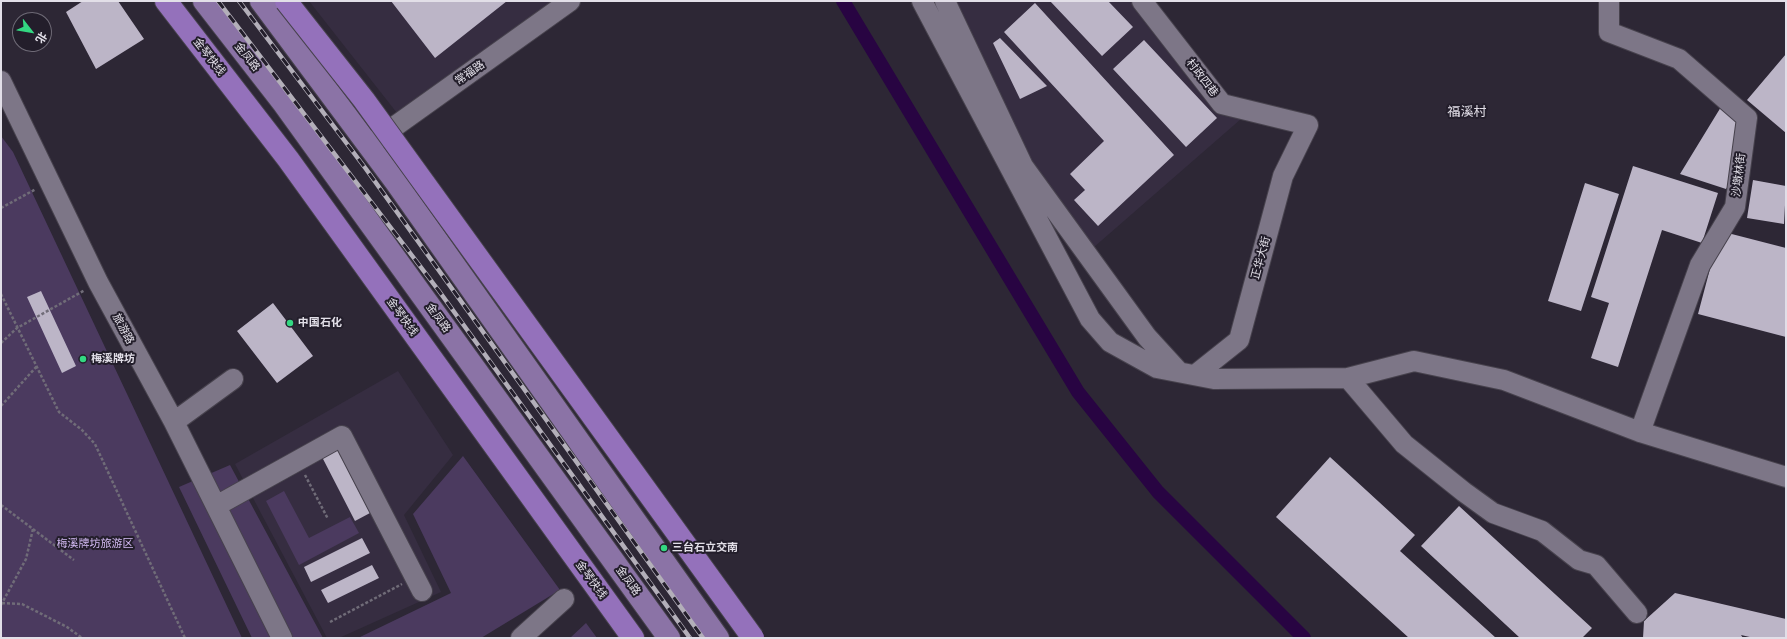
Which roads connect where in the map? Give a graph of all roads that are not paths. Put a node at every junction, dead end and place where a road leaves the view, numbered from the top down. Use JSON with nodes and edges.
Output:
{"nodes":[{"id":1,"x":166,"y":1,"type":"edge"},
{"id":2,"x":204,"y":1,"type":"edge"},
{"id":3,"x":262,"y":1,"type":"edge"},
{"id":4,"x":286,"y":1,"type":"edge"},
{"id":5,"x":570,"y":1,"type":"edge"},
{"id":6,"x":922,"y":1,"type":"edge"},
{"id":7,"x":945,"y":1,"type":"edge"},
{"id":8,"x":1142,"y":1,"type":"edge"},
{"id":9,"x":1609,"y":1,"type":"edge"},
{"id":10,"x":1,"y":81,"type":"edge"},
{"id":11,"x":1308,"y":125,"type":"joint"},
{"id":12,"x":368,"y":145,"type":"junction"},
{"id":13,"x":1187,"y":374,"type":"junction"},
{"id":14,"x":1348,"y":378,"type":"junction"},
{"id":15,"x":233,"y":379,"type":"dead end"},
{"id":16,"x":174,"y":422,"type":"junction"},
{"id":17,"x":1640,"y":432,"type":"junction"},
{"id":18,"x":1786,"y":477,"type":"edge"},
{"id":19,"x":216,"y":506,"type":"junction"},
{"id":20,"x":418,"y":584,"type":"road end"},
{"id":21,"x":564,"y":599,"type":"dead end"},
{"id":22,"x":1637,"y":613,"type":"dead end"},
{"id":23,"x":282,"y":638,"type":"edge"},
{"id":24,"x":521,"y":638,"type":"edge"},
{"id":25,"x":633,"y":638,"type":"edge"},
{"id":26,"x":669,"y":638,"type":"edge"},
{"id":27,"x":718,"y":638,"type":"edge"},
{"id":28,"x":753,"y":638,"type":"edge"}],
"edges":[{"from":1,"to":25,"type":"highway","name":"金琴快线"},
{"from":2,"to":26,"type":"main road","name":"金凤路"},
{"from":3,"to":12,"type":"main road"},
{"from":4,"to":28,"type":"highway","bridge":true},
{"from":5,"to":12,"type":"street","name":"常福路"},
{"from":6,"to":13,"type":"street"},
{"from":7,"to":13,"type":"street"},
{"from":8,"to":11,"type":"street","name":"村政四巷"},
{"from":9,"to":17,"type":"street","name":"沙墩林街"},
{"from":10,"to":16,"type":"street","name":"旅游路"},
{"from":11,"to":13,"type":"street","name":"正华大街"},
{"from":12,"to":27,"type":"main road"},
{"from":13,"to":14,"type":"street"},
{"from":14,"to":17,"type":"street"},
{"from":14,"to":22,"type":"street"},
{"from":15,"to":16,"type":"street"},
{"from":16,"to":19,"type":"street","name":"旅游路"},
{"from":17,"to":18,"type":"street"},
{"from":19,"to":20,"type":"street"},
{"from":19,"to":23,"type":"street","name":"旅游路"},
{"from":21,"to":24,"type":"street"}]}
